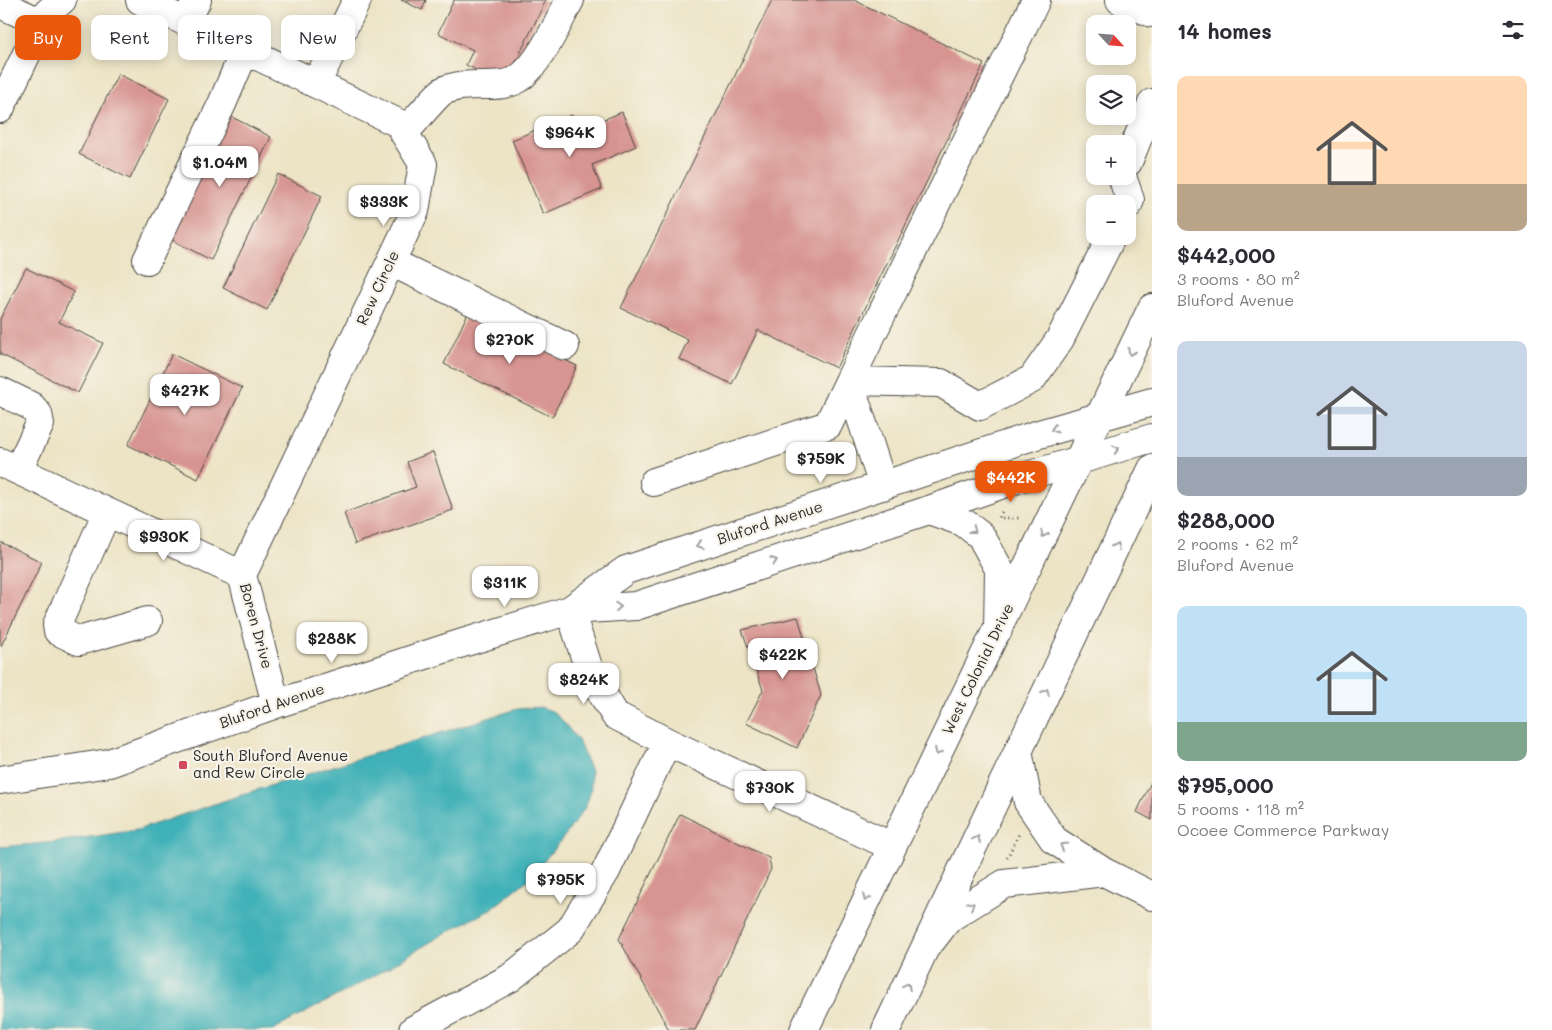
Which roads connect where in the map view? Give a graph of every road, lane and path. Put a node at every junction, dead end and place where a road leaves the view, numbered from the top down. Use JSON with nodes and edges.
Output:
{"nodes":[{"id":1,"x":62,"y":0,"type":"edge"},
{"id":2,"x":140,"y":0,"type":"edge"},
{"id":3,"x":356,"y":0,"type":"edge"},
{"id":4,"x":570,"y":0,"type":"edge"},
{"id":5,"x":1036,"y":0,"type":"edge"},
{"id":6,"x":1120,"y":0,"type":"edge"},
{"id":7,"x":0,"y":4,"type":"edge"},
{"id":8,"x":192,"y":11,"type":"edge"},
{"id":9,"x":1152,"y":13,"type":"edge"},
{"id":10,"x":24,"y":15,"type":"edge"},
{"id":11,"x":46,"y":15,"type":"edge"},
{"id":12,"x":24,"y":60,"type":"edge"},
{"id":13,"x":241,"y":60,"type":"edge"},
{"id":14,"x":266,"y":60,"type":"edge"},
{"id":15,"x":316,"y":84,"type":"junction"},
{"id":16,"x":1152,"y":103,"type":"edge"},
{"id":17,"x":0,"y":109,"type":"edge"},
{"id":18,"x":404,"y":133,"type":"junction"},
{"id":19,"x":1136,"y":142,"type":"edge"},
{"id":20,"x":1107,"y":245,"type":"edge"},
{"id":21,"x":147,"y":260,"type":"dead end"},
{"id":22,"x":391,"y":262,"type":"junction"},
{"id":23,"x":1152,"y":308,"type":"edge"},
{"id":24,"x":565,"y":346,"type":"dead end"},
{"id":25,"x":849,"y":381,"type":"junction"},
{"id":26,"x":0,"y":391,"type":"edge"},
{"id":27,"x":1152,"y":402,"type":"edge"},
{"id":28,"x":1101,"y":415,"type":"junction"},
{"id":29,"x":1152,"y":438,"type":"edge"},
{"id":30,"x":1080,"y":459,"type":"junction"},
{"id":31,"x":9,"y":466,"type":"edge"},
{"id":32,"x":1152,"y":469,"type":"edge"},
{"id":33,"x":654,"y":482,"type":"dead end"},
{"id":34,"x":883,"y":486,"type":"junction"},
{"id":35,"x":1006,"y":504,"type":"dead end"},
{"id":36,"x":929,"y":510,"type":"junction"},
{"id":37,"x":107,"y":512,"type":"junction"},
{"id":38,"x":1019,"y":518,"type":"dead end"},
{"id":39,"x":242,"y":574,"type":"junction"},
{"id":40,"x":570,"y":610,"type":"junction"},
{"id":41,"x":148,"y":621,"type":"dead end"},
{"id":42,"x":998,"y":630,"type":"junction"},
{"id":43,"x":276,"y":704,"type":"junction"},
{"id":44,"x":667,"y":742,"type":"junction"},
{"id":45,"x":1018,"y":751,"type":"junction"},
{"id":46,"x":0,"y":780,"type":"edge"},
{"id":47,"x":1019,"y":832,"type":"dead end"},
{"id":48,"x":891,"y":846,"type":"junction"},
{"id":49,"x":1004,"y":866,"type":"dead end"},
{"id":50,"x":1104,"y":872,"type":"junction"},
{"id":51,"x":1152,"y":896,"type":"edge"},
{"id":52,"x":924,"y":950,"type":"junction"},
{"id":53,"x":413,"y":1030,"type":"edge"},
{"id":54,"x":804,"y":1030,"type":"edge"},
{"id":55,"x":886,"y":1030,"type":"edge"}],
"edges":[{"from":1,"to":11,"type":"main road"},
{"from":2,"to":8,"type":"main road","name":"Rew Circle"},
{"from":3,"to":15,"type":"main road"},
{"from":4,"to":18,"type":"main road"},
{"from":5,"to":25,"type":"main road"},
{"from":6,"to":9,"type":"main road"},
{"from":7,"to":10,"type":"main road"},
{"from":12,"to":17,"type":"main road"},
{"from":13,"to":21,"type":"main road"},
{"from":14,"to":15,"type":"main road","name":"Rew Circle"},
{"from":15,"to":18,"type":"main road","name":"Rew Circle"},
{"from":16,"to":19,"type":"main road"},
{"from":18,"to":22,"type":"main road","name":"Rew Circle"},
{"from":20,"to":25,"type":"main road"},
{"from":22,"to":24,"type":"main road"},
{"from":22,"to":39,"type":"main road","name":"Rew Circle"},
{"from":23,"to":28,"type":"main road","name":"West Colonial Drive","one_way":true},
{"from":25,"to":33,"type":"main road"},
{"from":25,"to":34,"type":"main road"},
{"from":26,"to":31,"type":"main road"},
{"from":27,"to":28,"type":"main road","name":"Bluford Avenue"},
{"from":28,"to":30,"type":"main road","name":"West Colonial Drive"},
{"from":28,"to":34,"type":"main road","name":"Bluford Avenue","one_way":true},
{"from":30,"to":29,"type":"main road","name":"Bluford Avenue","one_way":true},
{"from":30,"to":36,"type":"main road","name":"Bluford Avenue"},
{"from":30,"to":42,"type":"main road","name":"West Colonial Drive","one_way":true},
{"from":31,"to":37,"type":"main road","name":"Boren Drive"},
{"from":45,"to":32,"type":"main road","one_way":true},
{"from":34,"to":40,"type":"main road","name":"Bluford Avenue","one_way":true},
{"from":35,"to":38,"type":"path"},
{"from":40,"to":36,"type":"main road","name":"Bluford Avenue","one_way":true},
{"from":36,"to":42,"type":"main road","one_way":true},
{"from":37,"to":39,"type":"main road","name":"Boren Drive"},
{"from":37,"to":41,"type":"main road"},
{"from":39,"to":43,"type":"main road","name":"Boren Drive"},
{"from":40,"to":43,"type":"main road","name":"Bluford Avenue"},
{"from":40,"to":44,"type":"main road"},
{"from":42,"to":48,"type":"main road","name":"West Colonial Drive","one_way":true},
{"from":43,"to":46,"type":"main road","name":"Bluford Avenue"},
{"from":44,"to":48,"type":"main road"},
{"from":44,"to":53,"type":"main road"},
{"from":50,"to":45,"type":"main road","one_way":true},
{"from":52,"to":45,"type":"main road","one_way":true},
{"from":47,"to":49,"type":"path"},
{"from":48,"to":54,"type":"main road","name":"West Colonial Drive","one_way":true},
{"from":50,"to":51,"type":"main road"},
{"from":52,"to":50,"type":"main road","one_way":true},
{"from":55,"to":52,"type":"main road","one_way":true}]}
